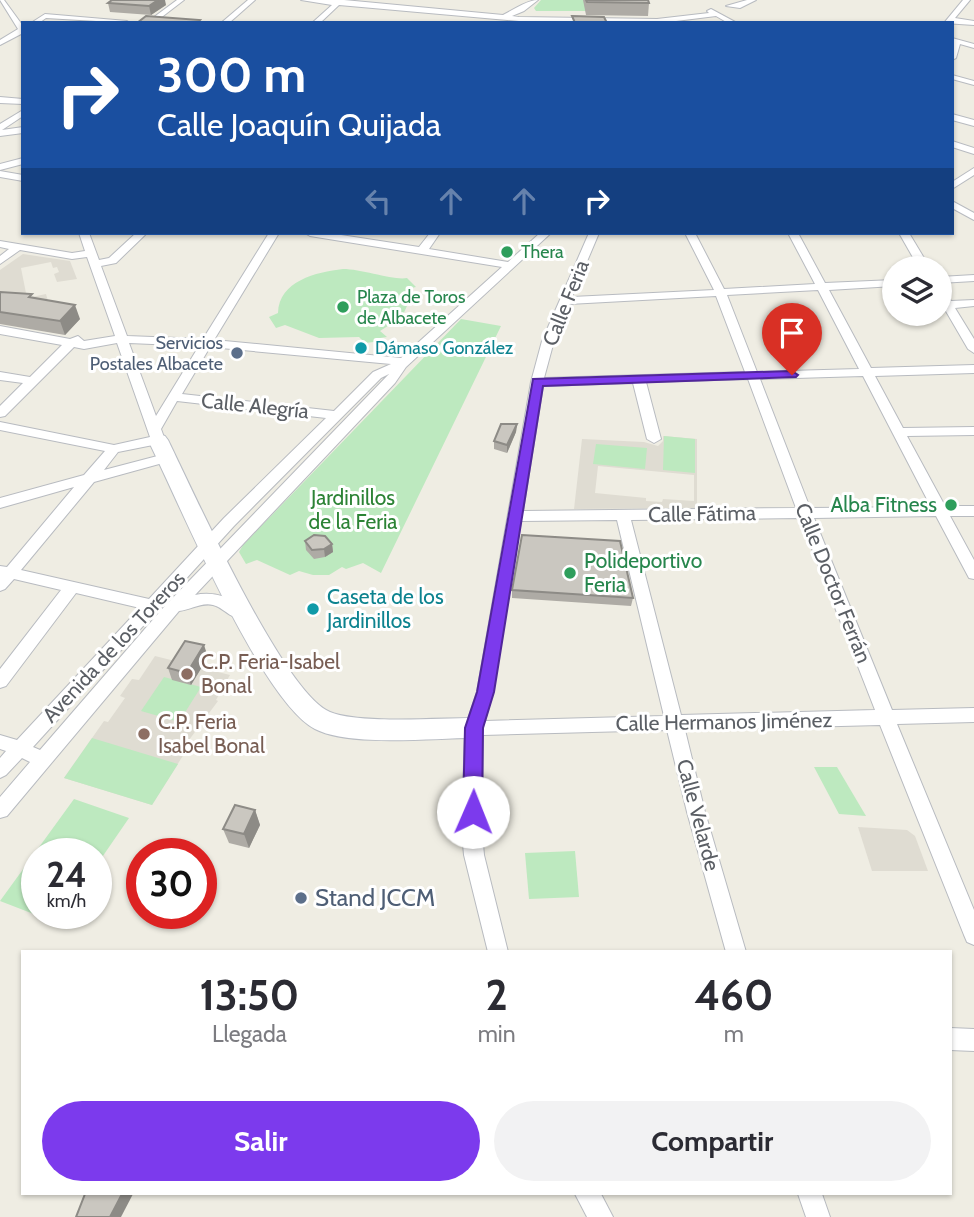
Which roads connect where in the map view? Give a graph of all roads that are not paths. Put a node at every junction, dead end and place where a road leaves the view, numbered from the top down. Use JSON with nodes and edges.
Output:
{"nodes":[{"id":1,"x":1,"y":0,"type":"edge"},
{"id":2,"x":181,"y":0,"type":"edge"},
{"id":3,"x":252,"y":0,"type":"edge"},
{"id":4,"x":304,"y":0,"type":"edge"},
{"id":5,"x":449,"y":0,"type":"edge"},
{"id":6,"x":535,"y":0,"type":"edge"},
{"id":7,"x":754,"y":0,"type":"edge"},
{"id":8,"x":967,"y":0,"type":"edge"},
{"id":9,"x":339,"y":2,"type":"edge"},
{"id":10,"x":729,"y":6,"type":"dead end"},
{"id":11,"x":652,"y":10,"type":"edge"},
{"id":12,"x":442,"y":13,"type":"junction"},
{"id":13,"x":714,"y":13,"type":"joint"},
{"id":14,"x":702,"y":16,"type":"joint"},
{"id":15,"x":506,"y":17,"type":"junction"},
{"id":16,"x":37,"y":21,"type":"edge"},
{"id":17,"x":104,"y":21,"type":"edge"},
{"id":18,"x":152,"y":21,"type":"edge"},
{"id":19,"x":226,"y":21,"type":"edge"},
{"id":20,"x":317,"y":21,"type":"edge"},
{"id":21,"x":438,"y":21,"type":"edge"},
{"id":22,"x":493,"y":21,"type":"edge"},
{"id":23,"x":660,"y":21,"type":"edge"},
{"id":24,"x":730,"y":21,"type":"edge"},
{"id":25,"x":948,"y":21,"type":"edge"},
{"id":26,"x":954,"y":21,"type":"edge"},
{"id":27,"x":974,"y":23,"type":"edge"},
{"id":28,"x":18,"y":31,"type":"edge"},
{"id":29,"x":954,"y":41,"type":"edge"},
{"id":30,"x":0,"y":43,"type":"edge"},
{"id":31,"x":974,"y":46,"type":"edge"},
{"id":32,"x":954,"y":78,"type":"edge"},
{"id":33,"x":974,"y":83,"type":"edge"},
{"id":34,"x":0,"y":100,"type":"edge"},
{"id":35,"x":21,"y":102,"type":"edge"},
{"id":36,"x":21,"y":114,"type":"edge"},
{"id":37,"x":954,"y":118,"type":"edge"},
{"id":38,"x":974,"y":123,"type":"edge"},
{"id":39,"x":0,"y":131,"type":"edge"},
{"id":40,"x":21,"y":131,"type":"edge"},
{"id":41,"x":954,"y":145,"type":"edge"},
{"id":42,"x":974,"y":151,"type":"edge"},
{"id":43,"x":21,"y":155,"type":"edge"},
{"id":44,"x":0,"y":160,"type":"edge"},
{"id":45,"x":21,"y":162,"type":"edge"},
{"id":46,"x":0,"y":167,"type":"edge"},
{"id":47,"x":974,"y":170,"type":"edge"},
{"id":48,"x":0,"y":174,"type":"edge"},
{"id":49,"x":21,"y":178,"type":"edge"},
{"id":50,"x":970,"y":179,"type":"edge"},
{"id":51,"x":954,"y":205,"type":"edge"},
{"id":52,"x":974,"y":218,"type":"edge"},
{"id":53,"x":85,"y":235,"type":"edge"},
{"id":54,"x":140,"y":235,"type":"edge"},
{"id":55,"x":273,"y":235,"type":"edge"},
{"id":56,"x":434,"y":235,"type":"edge"},
{"id":57,"x":544,"y":235,"type":"edge"},
{"id":58,"x":593,"y":235,"type":"edge"},
{"id":59,"x":691,"y":235,"type":"edge"},
{"id":60,"x":794,"y":235,"type":"edge"},
{"id":61,"x":905,"y":235,"type":"edge"},
{"id":62,"x":352,"y":236,"type":"edge"},
{"id":63,"x":0,"y":244,"type":"edge"},
{"id":64,"x":18,"y":247,"type":"junction"},
{"id":65,"x":422,"y":251,"type":"junction"},
{"id":66,"x":918,"y":256,"type":"edge"},
{"id":67,"x":94,"y":259,"type":"junction"},
{"id":68,"x":0,"y":261,"type":"edge"},
{"id":69,"x":508,"y":265,"type":"junction"},
{"id":70,"x":974,"y":278,"type":"edge"},
{"id":71,"x":952,"y":280,"type":"edge"},
{"id":72,"x":882,"y":284,"type":"edge"},
{"id":73,"x":822,"y":287,"type":"junction"},
{"id":74,"x":720,"y":291,"type":"junction"},
{"id":75,"x":565,"y":301,"type":"junction"},
{"id":76,"x":974,"y":303,"type":"edge"},
{"id":77,"x":952,"y":305,"type":"edge"},
{"id":78,"x":952,"y":312,"type":"edge"},
{"id":79,"x":0,"y":330,"type":"edge"},
{"id":80,"x":120,"y":335,"type":"junction"},
{"id":81,"x":71,"y":343,"type":"junction"},
{"id":82,"x":207,"y":343,"type":"junction"},
{"id":83,"x":974,"y":349,"type":"edge"},
{"id":84,"x":404,"y":363,"type":"junction"},
{"id":85,"x":974,"y":369,"type":"edge"},
{"id":86,"x":867,"y":372,"type":"junction"},
{"id":87,"x":0,"y":376,"type":"edge"},
{"id":88,"x":752,"y":376,"type":"junction"},
{"id":89,"x":639,"y":380,"type":"junction"},
{"id":90,"x":32,"y":381,"type":"junction"},
{"id":91,"x":537,"y":382,"type":"junction"},
{"id":92,"x":174,"y":397,"type":"junction"},
{"id":93,"x":0,"y":413,"type":"edge"},
{"id":94,"x":337,"y":415,"type":"junction"},
{"id":95,"x":0,"y":426,"type":"edge"},
{"id":96,"x":974,"y":431,"type":"edge"},
{"id":97,"x":899,"y":432,"type":"junction"},
{"id":98,"x":654,"y":439,"type":"dead end"},
{"id":99,"x":158,"y":442,"type":"junction"},
{"id":100,"x":114,"y":449,"type":"junction"},
{"id":101,"x":94,"y":476,"type":"junction"},
{"id":102,"x":0,"y":503,"type":"edge"},
{"id":103,"x":974,"y":511,"type":"edge"},
{"id":104,"x":941,"y":512,"type":"junction"},
{"id":105,"x":806,"y":513,"type":"junction"},
{"id":106,"x":623,"y":515,"type":"junction"},
{"id":107,"x":513,"y":516,"type":"junction"},
{"id":108,"x":212,"y":554,"type":"junction"},
{"id":109,"x":974,"y":574,"type":"edge"},
{"id":110,"x":3,"y":576,"type":"edge"},
{"id":111,"x":73,"y":586,"type":"junction"},
{"id":112,"x":151,"y":606,"type":"junction"},
{"id":113,"x":169,"y":612,"type":"junction"},
{"id":114,"x":247,"y":620,"type":"junction"},
{"id":115,"x":0,"y":681,"type":"edge"},
{"id":116,"x":974,"y":715,"type":"edge"},
{"id":117,"x":886,"y":717,"type":"junction"},
{"id":118,"x":673,"y":723,"type":"junction"},
{"id":119,"x":474,"y":728,"type":"junction"},
{"id":120,"x":0,"y":742,"type":"edge"},
{"id":121,"x":19,"y":748,"type":"junction"},
{"id":122,"x":42,"y":760,"type":"junction"},
{"id":123,"x":0,"y":770,"type":"edge"},
{"id":124,"x":0,"y":810,"type":"edge"},
{"id":125,"x":974,"y":935,"type":"edge"},
{"id":126,"x":498,"y":950,"type":"edge"},
{"id":127,"x":735,"y":950,"type":"edge"},
{"id":128,"x":952,"y":1039,"type":"edge"},
{"id":129,"x":974,"y":1041,"type":"edge"},
{"id":130,"x":588,"y":1195,"type":"edge"},
{"id":131,"x":810,"y":1195,"type":"edge"},
{"id":132,"x":601,"y":1217,"type":"edge"},
{"id":133,"x":818,"y":1217,"type":"edge"}],
"edges":[{"from":1,"to":28,"type":"street"},
{"from":2,"to":18,"type":"street"},
{"from":3,"to":19,"type":"street"},
{"from":4,"to":9,"type":"street"},
{"from":5,"to":12,"type":"street"},
{"from":6,"to":15,"type":"street"},
{"from":7,"to":10,"type":"street"},
{"from":8,"to":25,"type":"street"},
{"from":9,"to":12,"type":"street"},
{"from":9,"to":20,"type":"street"},
{"from":11,"to":23,"type":"street"},
{"from":12,"to":15,"type":"street"},
{"from":12,"to":21,"type":"street"},
{"from":13,"to":14,"type":"street"},
{"from":13,"to":24,"type":"street"},
{"from":14,"to":23,"type":"street"},
{"from":15,"to":22,"type":"street"},
{"from":15,"to":23,"type":"street"},
{"from":16,"to":17,"type":"street"},
{"from":26,"to":27,"type":"street"},
{"from":28,"to":30,"type":"street"},
{"from":29,"to":31,"type":"street"},
{"from":32,"to":33,"type":"street"},
{"from":34,"to":35,"type":"street"},
{"from":36,"to":39,"type":"street"},
{"from":37,"to":38,"type":"street"},
{"from":39,"to":40,"type":"street"},
{"from":41,"to":42,"type":"street"},
{"from":43,"to":44,"type":"street"},
{"from":45,"to":46,"type":"street"},
{"from":47,"to":50,"type":"street"},
{"from":48,"to":49,"type":"street"},
{"from":51,"to":52,"type":"street"},
{"from":53,"to":67,"type":"street"},
{"from":54,"to":67,"type":"street"},
{"from":55,"to":82,"type":"street"},
{"from":56,"to":65,"type":"street"},
{"from":57,"to":69,"type":"street"},
{"from":58,"to":75,"type":"street","name":"Calle Feria"},
{"from":59,"to":74,"type":"street","name":"Calle Doctor Ferrán"},
{"from":60,"to":73,"type":"street"},
{"from":61,"to":66,"type":"street"},
{"from":62,"to":65,"type":"street"},
{"from":63,"to":64,"type":"street"},
{"from":64,"to":67,"type":"street"},
{"from":64,"to":68,"type":"street"},
{"from":65,"to":69,"type":"street"},
{"from":67,"to":80,"type":"street"},
{"from":69,"to":84,"type":"street"},
{"from":70,"to":71,"type":"street"},
{"from":72,"to":73,"type":"street"},
{"from":73,"to":74,"type":"street"},
{"from":73,"to":86,"type":"street"},
{"from":74,"to":75,"type":"street"},
{"from":74,"to":88,"type":"street","name":"Calle Doctor Ferrán"},
{"from":75,"to":91,"type":"street","name":"Calle Feria"},
{"from":76,"to":77,"type":"street"},
{"from":78,"to":83,"type":"street"},
{"from":79,"to":81,"type":"street"},
{"from":80,"to":81,"type":"street"},
{"from":80,"to":82,"type":"street"},
{"from":80,"to":99,"type":"street"},
{"from":81,"to":90,"type":"street"},
{"from":82,"to":84,"type":"street"},
{"from":82,"to":92,"type":"street"},
{"from":84,"to":94,"type":"street"},
{"from":84,"to":108,"type":"street"},
{"from":85,"to":86,"type":"street"},
{"from":86,"to":88,"type":"street"},
{"from":86,"to":97,"type":"street"},
{"from":87,"to":90,"type":"street"},
{"from":88,"to":89,"type":"street"},
{"from":88,"to":105,"type":"street","name":"Calle Doctor Ferrán"},
{"from":89,"to":91,"type":"street"},
{"from":89,"to":98,"type":"street"},
{"from":90,"to":93,"type":"street"},
{"from":91,"to":107,"type":"street","name":"Calle Feria"},
{"from":92,"to":94,"type":"street","name":"Calle Alegría"},
{"from":92,"to":99,"type":"street"},
{"from":94,"to":108,"type":"street"},
{"from":95,"to":100,"type":"street"},
{"from":96,"to":97,"type":"street"},
{"from":97,"to":104,"type":"street"},
{"from":99,"to":100,"type":"street"},
{"from":99,"to":101,"type":"street"},
{"from":99,"to":108,"type":"street"},
{"from":100,"to":101,"type":"street"},
{"from":101,"to":102,"type":"street"},
{"from":101,"to":110,"type":"street"},
{"from":103,"to":104,"type":"street","name":"Calle Fátima"},
{"from":104,"to":105,"type":"street","name":"Calle Fátima"},
{"from":104,"to":109,"type":"street"},
{"from":105,"to":106,"type":"street","name":"Calle Fátima"},
{"from":105,"to":117,"type":"street","name":"Calle Doctor Ferrán"},
{"from":106,"to":107,"type":"street","name":"Calle Fátima"},
{"from":106,"to":118,"type":"street","name":"Calle Velarde"},
{"from":107,"to":119,"type":"street","name":"Calle Feria"},
{"from":108,"to":112,"type":"street","name":"Avenida de los Toreros"},
{"from":108,"to":113,"type":"street","name":"Avenida de los Toreros"},
{"from":108,"to":114,"type":"street"},
{"from":110,"to":111,"type":"street"},
{"from":111,"to":112,"type":"street"},
{"from":111,"to":115,"type":"street"},
{"from":112,"to":121,"type":"street","name":"Avenida de los Toreros"},
{"from":113,"to":114,"type":"street","name":"Avenida de los Toreros"},
{"from":113,"to":122,"type":"street","name":"Avenida de los Toreros"},
{"from":114,"to":119,"type":"street"},
{"from":116,"to":117,"type":"street","name":"Calle Hermanos Jiménez"},
{"from":117,"to":118,"type":"street","name":"Calle Hermanos Jiménez"},
{"from":117,"to":125,"type":"street","name":"Calle Doctor Ferrán"},
{"from":118,"to":119,"type":"street","name":"Calle Hermanos Jiménez"},
{"from":118,"to":127,"type":"street","name":"Calle Velarde"},
{"from":119,"to":126,"type":"street","name":"Calle Feria"},
{"from":120,"to":121,"type":"street"},
{"from":121,"to":122,"type":"street"},
{"from":121,"to":123,"type":"street","name":"Avenida de los Toreros"},
{"from":122,"to":124,"type":"street","name":"Avenida de los Toreros"},
{"from":128,"to":129,"type":"street"},
{"from":130,"to":132,"type":"street"},
{"from":131,"to":133,"type":"street"}]}
